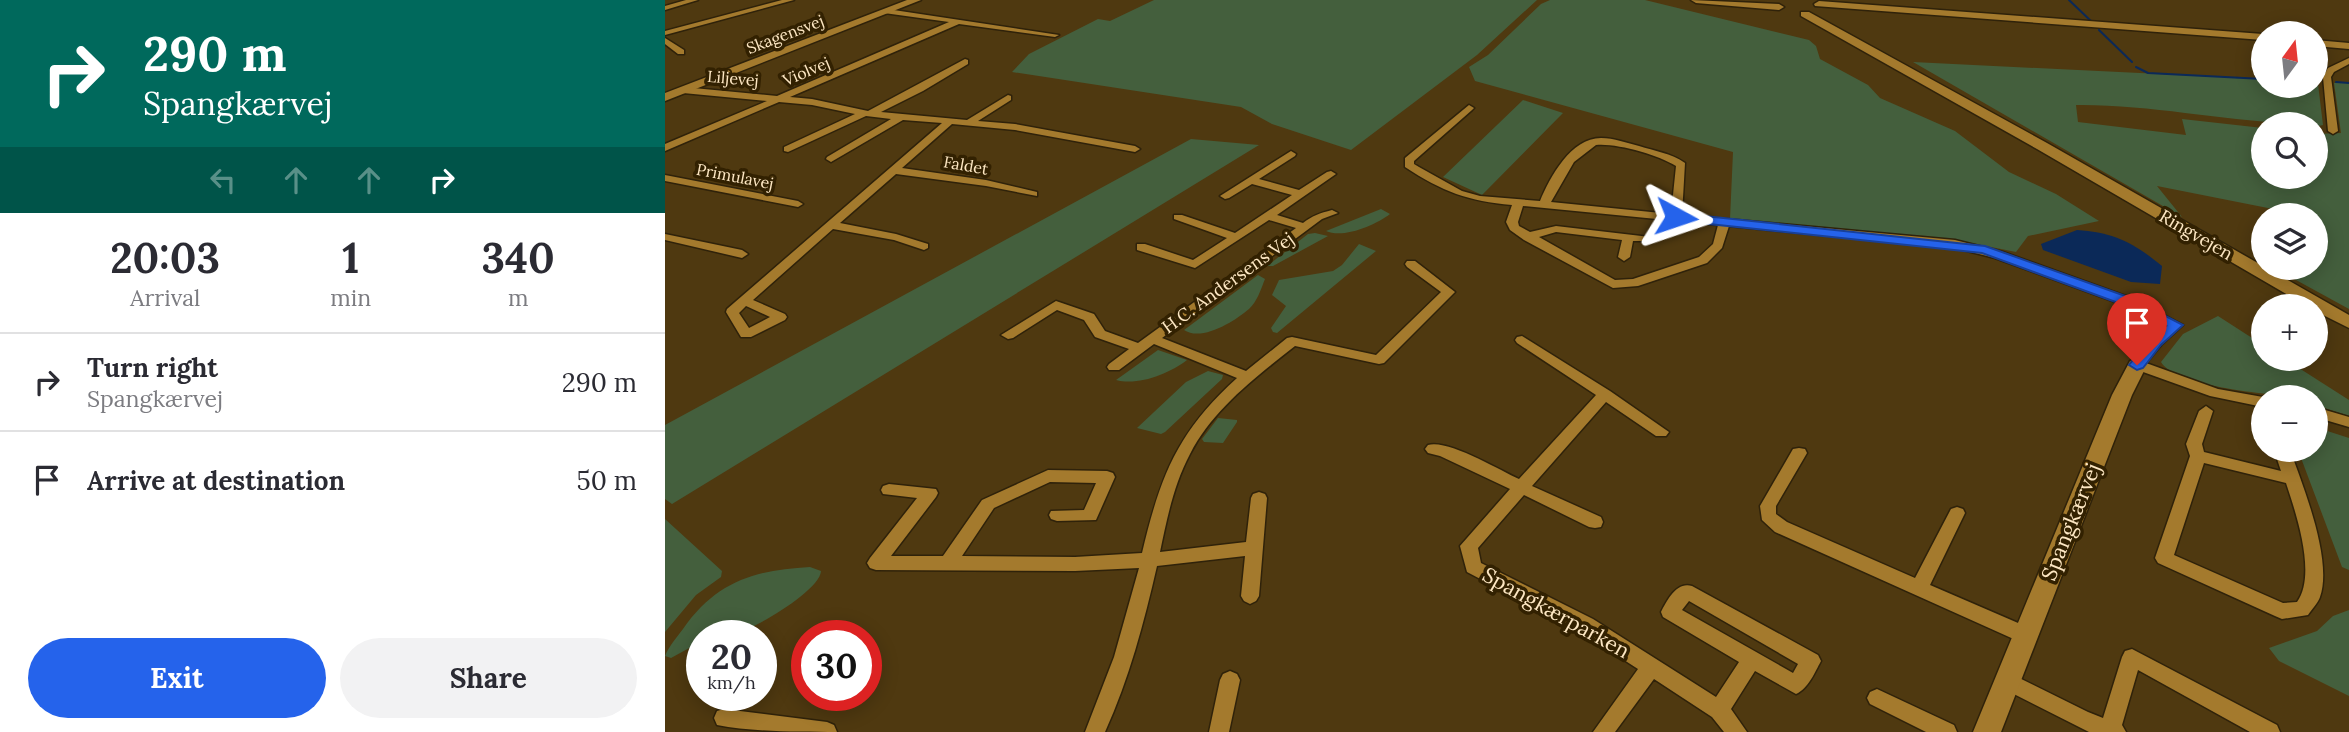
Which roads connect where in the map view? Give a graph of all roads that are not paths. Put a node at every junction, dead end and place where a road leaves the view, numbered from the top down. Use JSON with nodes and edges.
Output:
{"nodes":[{"id":1,"x":694,"y":0,"type":"edge"},
{"id":2,"x":790,"y":0,"type":"edge"},
{"id":3,"x":915,"y":0,"type":"edge"},
{"id":4,"x":1696,"y":0,"type":"edge"},
{"id":5,"x":1783,"y":2,"type":"edge"},
{"id":6,"x":665,"y":8,"type":"edge"},
{"id":7,"x":1814,"y":8,"type":"edge"},
{"id":8,"x":887,"y":11,"type":"junction"},
{"id":9,"x":958,"y":21,"type":"junction"},
{"id":10,"x":665,"y":33,"type":"edge"},
{"id":11,"x":1055,"y":35,"type":"dead end"},
{"id":12,"x":2251,"y":36,"type":"edge"},
{"id":13,"x":665,"y":40,"type":"edge"},
{"id":14,"x":2328,"y":44,"type":"edge"},
{"id":15,"x":2349,"y":46,"type":"edge"},
{"id":16,"x":681,"y":52,"type":"dead end"},
{"id":17,"x":953,"y":60,"type":"dead end"},
{"id":18,"x":2349,"y":61,"type":"edge"},
{"id":19,"x":965,"y":62,"type":"junction"},
{"id":20,"x":980,"y":63,"type":"dead end"},
{"id":21,"x":683,"y":90,"type":"junction"},
{"id":22,"x":665,"y":97,"type":"edge"},
{"id":23,"x":779,"y":98,"type":"junction"},
{"id":24,"x":1008,"y":98,"type":"dead end"},
{"id":25,"x":1469,"y":108,"type":"dead end"},
{"id":26,"x":866,"y":114,"type":"junction"},
{"id":27,"x":901,"y":117,"type":"junction"},
{"id":28,"x":951,"y":120,"type":"junction"},
{"id":29,"x":970,"y":122,"type":"junction"},
{"id":30,"x":2333,"y":131,"type":"dead end"},
{"id":31,"x":665,"y":148,"type":"edge"},
{"id":32,"x":788,"y":149,"type":"dead end"},
{"id":33,"x":1135,"y":149,"type":"dead end"},
{"id":34,"x":1291,"y":154,"type":"dead end"},
{"id":35,"x":831,"y":159,"type":"dead end"},
{"id":36,"x":893,"y":170,"type":"junction"},
{"id":37,"x":1331,"y":174,"type":"dead end"},
{"id":38,"x":665,"y":178,"type":"edge"},
{"id":39,"x":1250,"y":180,"type":"junction"},
{"id":40,"x":1033,"y":194,"type":"dead end"},
{"id":41,"x":1300,"y":194,"type":"junction"},
{"id":42,"x":1225,"y":196,"type":"dead end"},
{"id":43,"x":1519,"y":202,"type":"junction"},
{"id":44,"x":798,"y":204,"type":"dead end"},
{"id":45,"x":1544,"y":205,"type":"junction"},
{"id":46,"x":1332,"y":213,"type":"dead end"},
{"id":47,"x":1268,"y":216,"type":"junction"},
{"id":48,"x":1178,"y":217,"type":"dead end"},
{"id":49,"x":1676,"y":217,"type":"junction"},
{"id":50,"x":1724,"y":222,"type":"junction"},
{"id":51,"x":829,"y":225,"type":"junction"},
{"id":52,"x":1304,"y":227,"type":"junction"},
{"id":53,"x":665,"y":237,"type":"edge"},
{"id":54,"x":1237,"y":237,"type":"junction"},
{"id":55,"x":1628,"y":237,"type":"junction"},
{"id":56,"x":1528,"y":238,"type":"junction"},
{"id":57,"x":1646,"y":239,"type":"dead end"},
{"id":58,"x":924,"y":246,"type":"dead end"},
{"id":59,"x":1141,"y":247,"type":"dead end"},
{"id":60,"x":742,"y":254,"type":"dead end"},
{"id":61,"x":1624,"y":257,"type":"dead end"},
{"id":62,"x":1411,"y":264,"type":"dead end"},
{"id":63,"x":745,"y":300,"type":"dead end"},
{"id":64,"x":2349,"y":323,"type":"edge"},
{"id":65,"x":1008,"y":335,"type":"dead end"},
{"id":66,"x":1152,"y":339,"type":"junction"},
{"id":67,"x":1521,"y":340,"type":"dead end"},
{"id":68,"x":1139,"y":348,"type":"junction"},
{"id":69,"x":2137,"y":365,"type":"junction"},
{"id":70,"x":1114,"y":367,"type":"dead end"},
{"id":71,"x":1247,"y":377,"type":"junction"},
{"id":72,"x":1605,"y":394,"type":"junction"},
{"id":73,"x":2251,"y":400,"type":"edge"},
{"id":74,"x":2206,"y":411,"type":"dead end"},
{"id":75,"x":2328,"y":416,"type":"edge"},
{"id":76,"x":2349,"y":422,"type":"edge"},
{"id":77,"x":1661,"y":432,"type":"dead end"},
{"id":78,"x":1433,"y":449,"type":"dead end"},
{"id":79,"x":1800,"y":453,"type":"dead end"},
{"id":80,"x":2198,"y":456,"type":"junction"},
{"id":81,"x":2286,"y":462,"type":"edge"},
{"id":82,"x":2292,"y":479,"type":"junction"},
{"id":83,"x":1521,"y":488,"type":"junction"},
{"id":84,"x":890,"y":490,"type":"dead end"},
{"id":85,"x":1259,"y":498,"type":"dead end"},
{"id":86,"x":1957,"y":513,"type":"dead end"},
{"id":87,"x":1057,"y":515,"type":"dead end"},
{"id":88,"x":1595,"y":522,"type":"dead end"},
{"id":89,"x":1254,"y":548,"type":"junction"},
{"id":90,"x":1149,"y":560,"type":"junction"},
{"id":91,"x":949,"y":562,"type":"junction"},
{"id":92,"x":1919,"y":588,"type":"junction"},
{"id":93,"x":1250,"y":596,"type":"dead end"},
{"id":94,"x":2025,"y":635,"type":"junction"},
{"id":95,"x":1752,"y":659,"type":"junction"},
{"id":96,"x":1651,"y":667,"type":"junction"},
{"id":97,"x":1230,"y":680,"type":"dead end"},
{"id":98,"x":2007,"y":681,"type":"junction"},
{"id":99,"x":1877,"y":698,"type":"dead end"},
{"id":100,"x":1719,"y":710,"type":"junction"},
{"id":101,"x":724,"y":718,"type":"dead end"},
{"id":102,"x":2113,"y":731,"type":"edge"},
{"id":103,"x":827,"y":732,"type":"edge"},
{"id":104,"x":1095,"y":732,"type":"edge"},
{"id":105,"x":1219,"y":732,"type":"edge"},
{"id":106,"x":1603,"y":732,"type":"edge"},
{"id":107,"x":1737,"y":732,"type":"edge"},
{"id":108,"x":1947,"y":732,"type":"edge"},
{"id":109,"x":1987,"y":732,"type":"edge"},
{"id":110,"x":2270,"y":732,"type":"edge"}],
"edges":[{"from":1,"to":6,"type":"street"},
{"from":2,"to":10,"type":"street"},
{"from":3,"to":8,"type":"street","name":"Skagensvej"},
{"from":4,"to":5,"type":"street"},
{"from":5,"to":7,"type":"street"},
{"from":7,"to":12,"type":"street"},
{"from":7,"to":64,"type":"street","name":"Ringvejen"},
{"from":8,"to":9,"type":"street"},
{"from":8,"to":21,"type":"street","name":"Skagensvej"},
{"from":9,"to":11,"type":"street"},
{"from":9,"to":23,"type":"street","name":"Violvej"},
{"from":13,"to":16,"type":"street"},
{"from":14,"to":15,"type":"street"},
{"from":17,"to":19,"type":"street"},
{"from":18,"to":30,"type":"street"},
{"from":19,"to":20,"type":"street"},
{"from":19,"to":26,"type":"street"},
{"from":21,"to":22,"type":"street","name":"Skagensvej"},
{"from":21,"to":23,"type":"street","name":"Liljevej"},
{"from":23,"to":26,"type":"street","name":"Liljevej"},
{"from":23,"to":31,"type":"street","name":"Violvej"},
{"from":24,"to":29,"type":"street"},
{"from":25,"to":43,"type":"street"},
{"from":26,"to":27,"type":"street","name":"Liljevej"},
{"from":26,"to":32,"type":"street"},
{"from":27,"to":28,"type":"street","name":"Liljevej"},
{"from":27,"to":35,"type":"street"},
{"from":28,"to":29,"type":"street","name":"Liljevej"},
{"from":28,"to":36,"type":"street","name":"Faldet"},
{"from":29,"to":33,"type":"street","name":"Liljevej"},
{"from":34,"to":39,"type":"street"},
{"from":36,"to":40,"type":"street","name":"Faldet"},
{"from":36,"to":51,"type":"street","name":"Faldet"},
{"from":37,"to":41,"type":"street","name":"H.C. Andersens Vej"},
{"from":38,"to":44,"type":"street","name":"Primulavej"},
{"from":39,"to":41,"type":"street"},
{"from":39,"to":42,"type":"street"},
{"from":41,"to":47,"type":"street","name":"H.C. Andersens Vej"},
{"from":43,"to":45,"type":"street"},
{"from":43,"to":56,"type":"street"},
{"from":45,"to":49,"type":"street"},
{"from":45,"to":49,"type":"street"},
{"from":46,"to":52,"type":"street","name":"H.C. Andersens Vej"},
{"from":47,"to":52,"type":"street","name":"H.C. Andersens Vej"},
{"from":47,"to":54,"type":"street","name":"H.C. Andersens Vej"},
{"from":48,"to":54,"type":"street","name":"H.C. Andersens Vej"},
{"from":49,"to":50,"type":"street"},
{"from":50,"to":56,"type":"street"},
{"from":50,"to":69,"type":"street","name":"Spangkærvej"},
{"from":51,"to":58,"type":"street"},
{"from":51,"to":63,"type":"street","name":"Faldet"},
{"from":52,"to":66,"type":"street","name":"H.C. Andersens Vej"},
{"from":53,"to":60,"type":"street"},
{"from":54,"to":59,"type":"street","name":"H.C. Andersens Vej"},
{"from":55,"to":56,"type":"street"},
{"from":55,"to":57,"type":"street"},
{"from":55,"to":61,"type":"street"},
{"from":62,"to":71,"type":"street"},
{"from":65,"to":68,"type":"street"},
{"from":66,"to":68,"type":"street","name":"H.C. Andersens Vej"},
{"from":66,"to":71,"type":"street","name":"H.C. Andersens Vej"},
{"from":67,"to":72,"type":"street"},
{"from":68,"to":70,"type":"street","name":"H.C. Andersens Vej"},
{"from":69,"to":73,"type":"street"},
{"from":69,"to":94,"type":"street","name":"Spangkærvej"},
{"from":71,"to":90,"type":"street"},
{"from":72,"to":77,"type":"street"},
{"from":72,"to":83,"type":"street","name":"Spangkærparken"},
{"from":74,"to":80,"type":"street"},
{"from":75,"to":76,"type":"street"},
{"from":78,"to":83,"type":"street"},
{"from":79,"to":92,"type":"street"},
{"from":80,"to":82,"type":"street"},
{"from":80,"to":82,"type":"street"},
{"from":81,"to":82,"type":"street"},
{"from":83,"to":88,"type":"street"},
{"from":83,"to":96,"type":"street","name":"Spangkærparken"},
{"from":84,"to":91,"type":"street"},
{"from":85,"to":89,"type":"street"},
{"from":86,"to":92,"type":"street"},
{"from":87,"to":91,"type":"street"},
{"from":89,"to":90,"type":"street"},
{"from":89,"to":93,"type":"street"},
{"from":90,"to":91,"type":"street"},
{"from":90,"to":104,"type":"street"},
{"from":92,"to":94,"type":"street"},
{"from":94,"to":98,"type":"street","name":"Spangkærvej"},
{"from":95,"to":95,"type":"street"},
{"from":95,"to":100,"type":"street"},
{"from":96,"to":100,"type":"street","name":"Spangkærparken"},
{"from":96,"to":106,"type":"street","name":"Spangkærparken"},
{"from":97,"to":105,"type":"street"},
{"from":98,"to":102,"type":"street"},
{"from":98,"to":109,"type":"street","name":"Spangkærvej"},
{"from":99,"to":108,"type":"street"},
{"from":100,"to":107,"type":"street","name":"Spangkærparken"},
{"from":101,"to":103,"type":"street"},
{"from":102,"to":110,"type":"street"}]}
